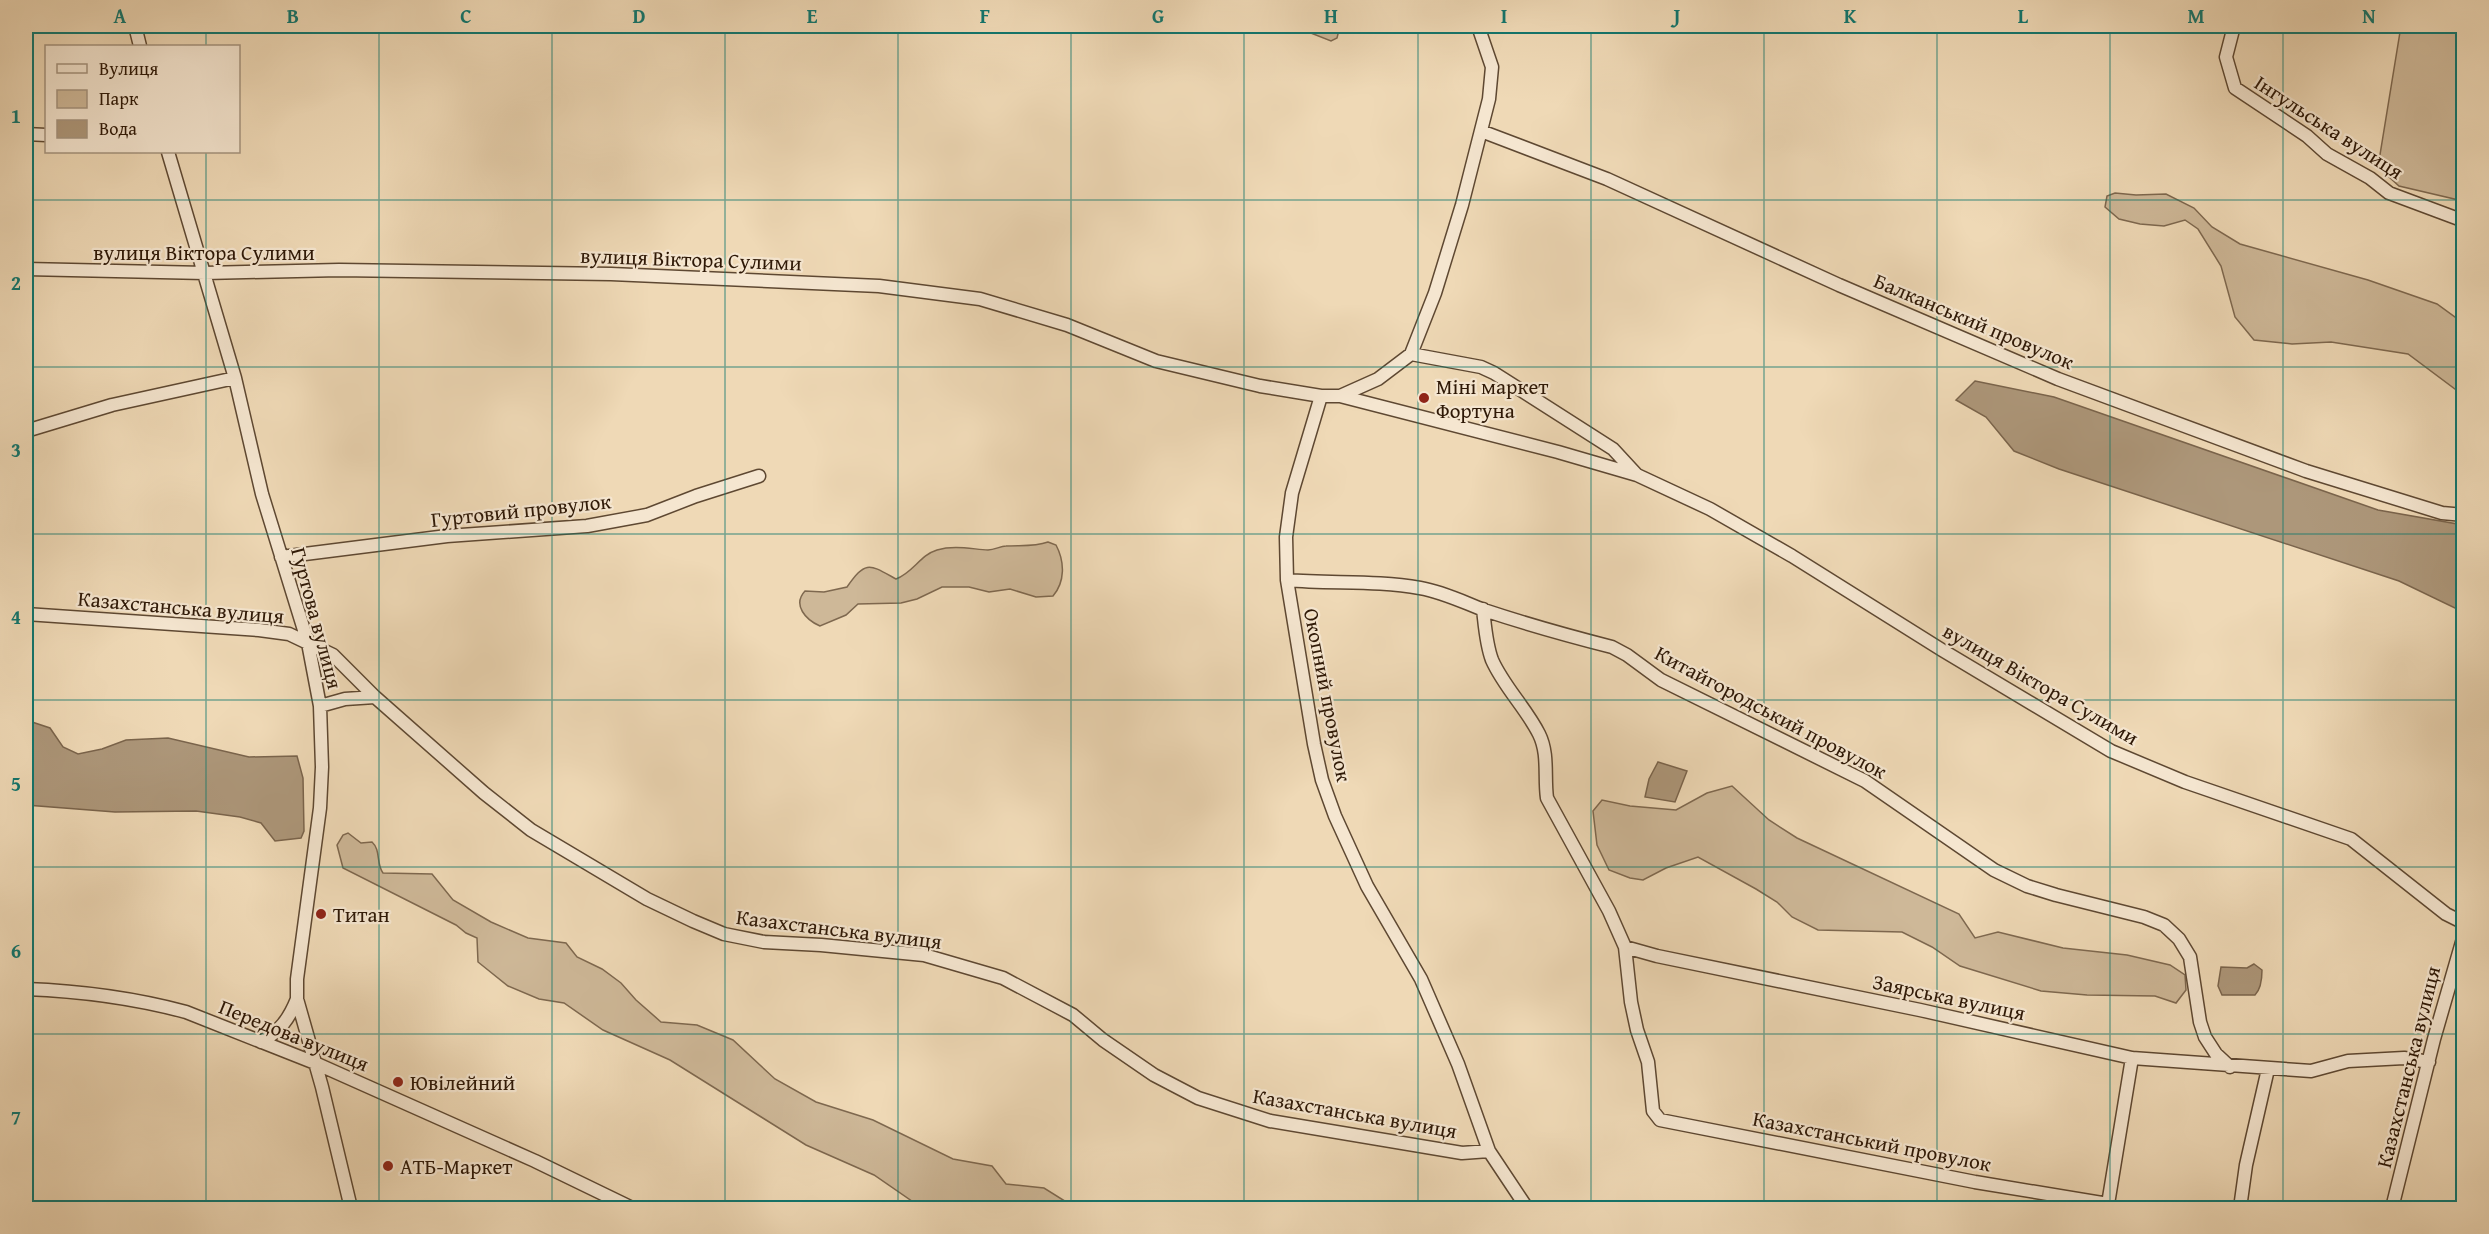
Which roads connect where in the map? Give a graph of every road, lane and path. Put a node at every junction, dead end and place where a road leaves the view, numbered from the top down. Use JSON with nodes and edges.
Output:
{"nodes":[{"id":1,"x":135,"y":26,"type":"edge"},
{"id":2,"x":728,"y":26,"type":"edge"},
{"id":3,"x":753,"y":26,"type":"edge"},
{"id":4,"x":773,"y":26,"type":"edge"},
{"id":5,"x":1478,"y":26,"type":"edge"},
{"id":6,"x":2234,"y":26,"type":"edge"},
{"id":7,"x":140,"y":45,"type":"edge"},
{"id":8,"x":1481,"y":131,"type":"junction"},
{"id":9,"x":26,"y":134,"type":"edge"},
{"id":10,"x":45,"y":135,"type":"edge"},
{"id":11,"x":168,"y":153,"type":"edge"},
{"id":12,"x":2463,"y":220,"type":"edge"},
{"id":13,"x":26,"y":268,"type":"edge"},
{"id":14,"x":205,"y":273,"type":"junction"},
{"id":15,"x":1410,"y":354,"type":"junction"},
{"id":16,"x":235,"y":378,"type":"junction"},
{"id":17,"x":1321,"y":396,"type":"junction"},
{"id":18,"x":1340,"y":396,"type":"junction"},
{"id":19,"x":26,"y":431,"type":"edge"},
{"id":20,"x":1637,"y":475,"type":"junction"},
{"id":21,"x":759,"y":476,"type":"dead end"},
{"id":22,"x":2463,"y":515,"type":"edge"},
{"id":23,"x":281,"y":556,"type":"junction"},
{"id":24,"x":1287,"y":580,"type":"junction"},
{"id":25,"x":1483,"y":609,"type":"junction"},
{"id":26,"x":26,"y":614,"type":"edge"},
{"id":27,"x":308,"y":642,"type":"junction"},
{"id":28,"x":375,"y":697,"type":"junction"},
{"id":29,"x":320,"y":706,"type":"junction"},
{"id":30,"x":2463,"y":923,"type":"edge"},
{"id":31,"x":2463,"y":935,"type":"edge"},
{"id":32,"x":1625,"y":947,"type":"junction"},
{"id":33,"x":26,"y":989,"type":"edge"},
{"id":34,"x":297,"y":999,"type":"junction"},
{"id":35,"x":261,"y":1042,"type":"junction"},
{"id":36,"x":2132,"y":1058,"type":"junction"},
{"id":37,"x":2429,"y":1062,"type":"junction"},
{"id":38,"x":315,"y":1063,"type":"junction"},
{"id":39,"x":2230,"y":1067,"type":"junction"},
{"id":40,"x":2268,"y":1069,"type":"junction"},
{"id":41,"x":1489,"y":1151,"type":"junction"},
{"id":42,"x":351,"y":1209,"type":"edge"},
{"id":43,"x":632,"y":1209,"type":"edge"},
{"id":44,"x":1527,"y":1209,"type":"edge"},
{"id":45,"x":2240,"y":1209,"type":"edge"},
{"id":46,"x":2392,"y":1209,"type":"edge"}],
"edges":[{"from":1,"to":7,"type":"street"},
{"from":2,"to":3,"type":"street"},
{"from":3,"to":4,"type":"street"},
{"from":5,"to":8,"type":"street"},
{"from":6,"to":12,"type":"street","name":"Інгульська вулиця"},
{"from":8,"to":15,"type":"street"},
{"from":8,"to":22,"type":"street","name":"Балканський провулок"},
{"from":9,"to":10,"type":"street"},
{"from":11,"to":14,"type":"street","name":"Гуртова вулиця"},
{"from":13,"to":14,"type":"street","name":"вулиця Віктора Сулими"},
{"from":14,"to":16,"type":"street","name":"Гуртова вулиця"},
{"from":14,"to":17,"type":"street","name":"вулиця Віктора Сулими"},
{"from":15,"to":18,"type":"street","name":"вулиця Віктора Сулими"},
{"from":15,"to":20,"type":"street","name":"вулиця Віктора Сулими"},
{"from":16,"to":19,"type":"street"},
{"from":16,"to":23,"type":"street","name":"Гуртова вулиця"},
{"from":17,"to":18,"type":"street","name":"вулиця Віктора Сулими"},
{"from":17,"to":24,"type":"street","name":"Окопний провулок"},
{"from":18,"to":20,"type":"street","name":"вулиця Віктора Сулими"},
{"from":20,"to":30,"type":"street","name":"вулиця Віктора Сулими"},
{"from":21,"to":23,"type":"street","name":"Гуртовий провулок"},
{"from":23,"to":27,"type":"street","name":"Гуртова вулиця"},
{"from":24,"to":25,"type":"street","name":"Китайгородський провулок"},
{"from":24,"to":41,"type":"street","name":"Окопний провулок"},
{"from":25,"to":32,"type":"street"},
{"from":25,"to":39,"type":"street","name":"Китайгородський провулок"},
{"from":26,"to":27,"type":"street","name":"Казахстанська вулиця"},
{"from":27,"to":28,"type":"street","name":"Казахстанська вулиця"},
{"from":27,"to":29,"type":"street","name":"Гуртова вулиця"},
{"from":28,"to":29,"type":"street"},
{"from":28,"to":41,"type":"street","name":"Казахстанська вулиця"},
{"from":29,"to":34,"type":"street","name":"Гуртова вулиця"},
{"from":31,"to":37,"type":"street","name":"Казахстанська вулиця"},
{"from":32,"to":36,"type":"street","name":"Заярська вулиця"},
{"from":32,"to":36,"type":"street","name":"Казахстанський провулок"},
{"from":33,"to":35,"type":"street","name":"Передова вулиця"},
{"from":34,"to":35,"type":"street"},
{"from":34,"to":38,"type":"street","name":"Гуртова вулиця"},
{"from":35,"to":38,"type":"street","name":"Передова вулиця"},
{"from":36,"to":39,"type":"street","name":"Заярська вулиця"},
{"from":37,"to":40,"type":"street","name":"Заярська вулиця"},
{"from":37,"to":46,"type":"street","name":"Казахстанська вулиця"},
{"from":38,"to":42,"type":"street","name":"Гуртова вулиця"},
{"from":38,"to":43,"type":"street","name":"Передова вулиця"},
{"from":39,"to":40,"type":"street","name":"Заярська вулиця"},
{"from":40,"to":45,"type":"street"},
{"from":41,"to":44,"type":"street"}]}
